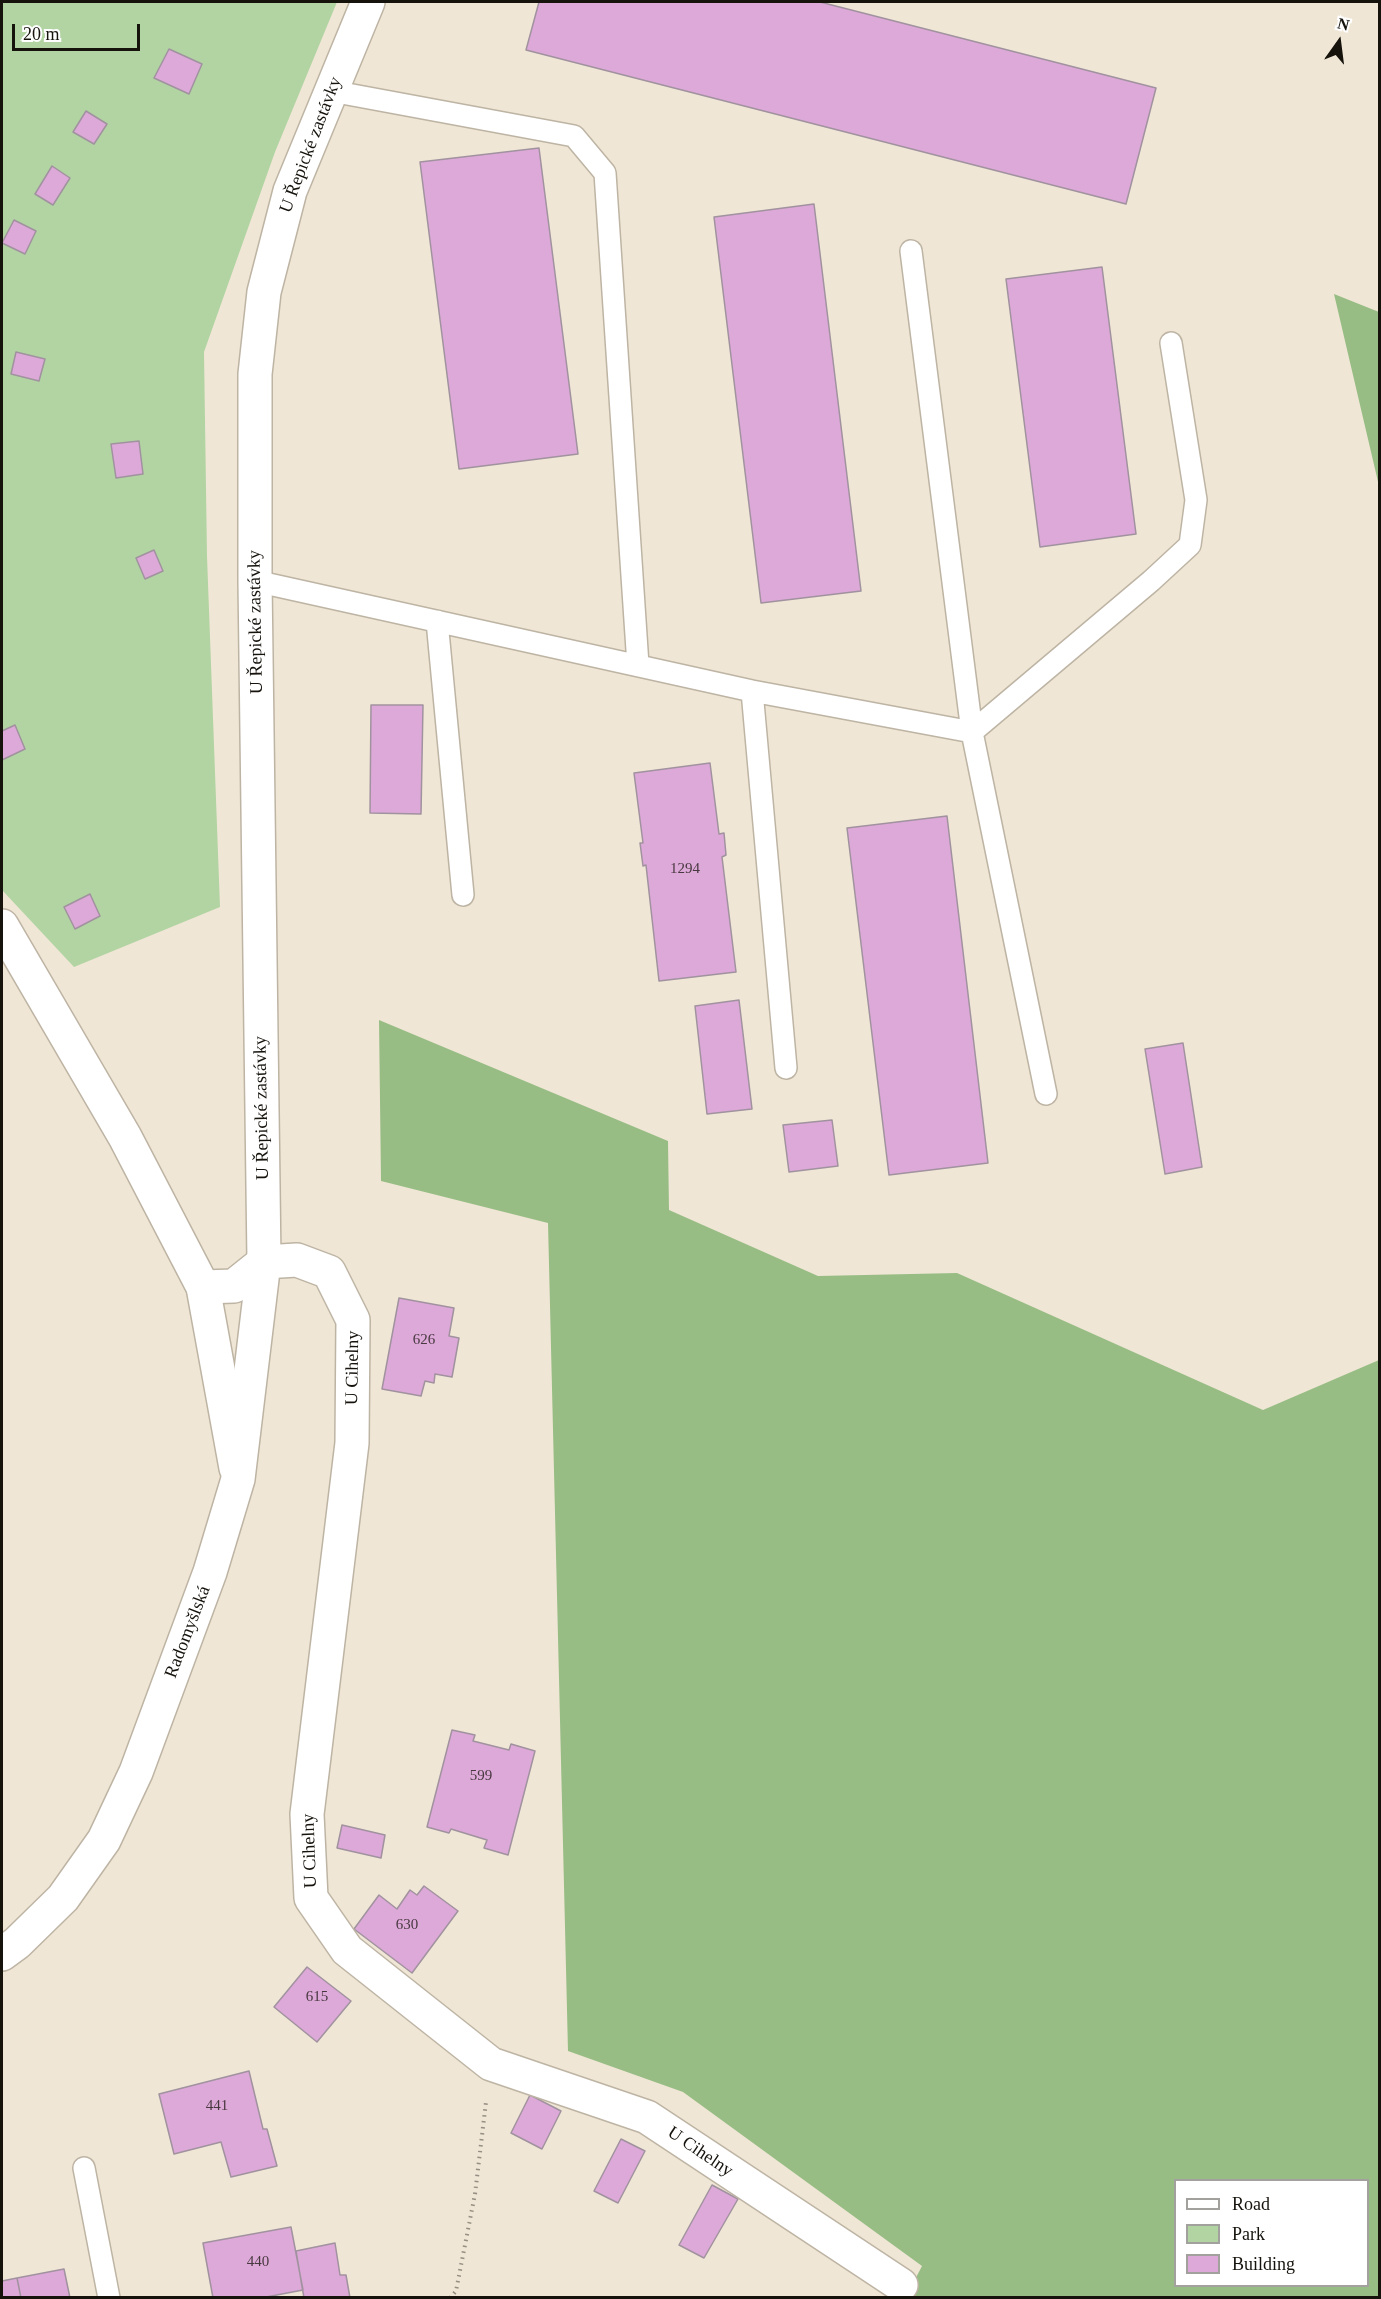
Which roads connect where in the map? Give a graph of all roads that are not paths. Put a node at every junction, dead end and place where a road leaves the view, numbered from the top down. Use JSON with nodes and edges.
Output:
{"nodes":[{"id":1,"x":368,"y":2,"type":"edge"},
{"id":2,"x":331,"y":91,"type":"junction"},
{"id":3,"x":911,"y":251,"type":"dead end"},
{"id":4,"x":1172,"y":343,"type":"dead end"},
{"id":5,"x":255,"y":581,"type":"junction"},
{"id":6,"x":437,"y":621,"type":"junction"},
{"id":7,"x":638,"y":665,"type":"junction"},
{"id":8,"x":753,"y":691,"type":"junction"},
{"id":9,"x":972,"y":732,"type":"junction"},
{"id":10,"x":463,"y":895,"type":"dead end"},
{"id":11,"x":2,"y":926,"type":"edge"},
{"id":12,"x":786,"y":1068,"type":"dead end"},
{"id":13,"x":1046,"y":1094,"type":"dead end"},
{"id":14,"x":264,"y":1262,"type":"junction"},
{"id":15,"x":203,"y":1287,"type":"junction"},
{"id":16,"x":238,"y":1479,"type":"junction"},
{"id":17,"x":2,"y":1954,"type":"edge"},
{"id":18,"x":84,"y":2168,"type":"dead end"},
{"id":19,"x":900,"y":2285,"type":"dead end"},
{"id":20,"x":109,"y":2298,"type":"edge"}],
"edges":[{"from":1,"to":2,"type":"street","name":"U Řepické zastávky"},
{"from":2,"to":5,"type":"street","name":"U Řepické zastávky"},
{"from":2,"to":7,"type":"lane"},
{"from":3,"to":9,"type":"lane"},
{"from":4,"to":9,"type":"lane"},
{"from":5,"to":6,"type":"lane"},
{"from":5,"to":14,"type":"street","name":"U Řepické zastávky"},
{"from":6,"to":7,"type":"lane"},
{"from":6,"to":10,"type":"lane"},
{"from":7,"to":8,"type":"lane"},
{"from":8,"to":9,"type":"lane"},
{"from":8,"to":12,"type":"lane"},
{"from":9,"to":13,"type":"lane"},
{"from":11,"to":15,"type":"street"},
{"from":14,"to":15,"type":"street"},
{"from":14,"to":16,"type":"street","name":"Radomyšlská"},
{"from":14,"to":19,"type":"street","name":"U Cihelny"},
{"from":15,"to":16,"type":"street"},
{"from":16,"to":17,"type":"street","name":"Radomyšlská"},
{"from":18,"to":20,"type":"lane"}]}
